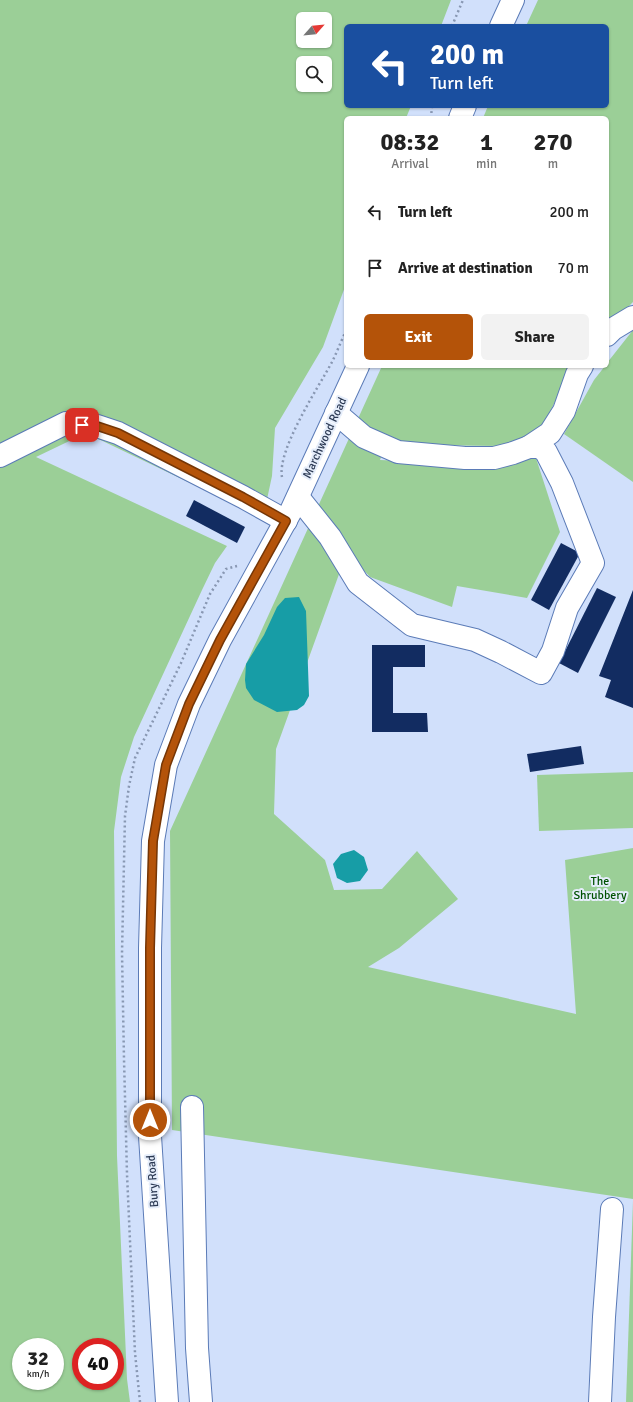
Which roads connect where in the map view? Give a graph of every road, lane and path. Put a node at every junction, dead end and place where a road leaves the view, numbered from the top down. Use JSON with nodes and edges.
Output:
{"nodes":[{"id":1,"x":463,"y":0,"type":"edge"},
{"id":2,"x":513,"y":0,"type":"edge"},
{"id":3,"x":453,"y":24,"type":"edge"},
{"id":4,"x":502,"y":24,"type":"edge"},
{"id":5,"x":633,"y":317,"type":"edge"},
{"id":6,"x":609,"y":333,"type":"edge"},
{"id":7,"x":344,"y":335,"type":"edge"},
{"id":8,"x":357,"y":368,"type":"edge"},
{"id":9,"x":581,"y":368,"type":"edge"},
{"id":10,"x":336,"y":413,"type":"junction"},
{"id":11,"x":529,"y":447,"type":"junction"},
{"id":12,"x":0,"y":456,"type":"edge"},
{"id":13,"x":282,"y":478,"type":"dead end"},
{"id":14,"x":292,"y":510,"type":"junction"},
{"id":15,"x":240,"y":565,"type":"dead end"},
{"id":16,"x":192,"y":1107,"type":"dead end"},
{"id":17,"x":612,"y":1209,"type":"dead end"},
{"id":18,"x":140,"y":1402,"type":"edge"},
{"id":19,"x":167,"y":1402,"type":"edge"},
{"id":20,"x":201,"y":1402,"type":"edge"},
{"id":21,"x":600,"y":1402,"type":"edge"}],
"edges":[{"from":1,"to":3,"type":"path"},
{"from":2,"to":4,"type":"street"},
{"from":5,"to":6,"type":"street"},
{"from":7,"to":13,"type":"path"},
{"from":8,"to":10,"type":"street","name":"Marchwood Road"},
{"from":9,"to":11,"type":"street"},
{"from":10,"to":11,"type":"street"},
{"from":10,"to":14,"type":"street","name":"Marchwood Road"},
{"from":11,"to":14,"type":"street"},
{"from":12,"to":14,"type":"street"},
{"from":14,"to":19,"type":"street","name":"Bury Road"},
{"from":15,"to":18,"type":"path"},
{"from":16,"to":20,"type":"street"},
{"from":17,"to":21,"type":"street"}]}
